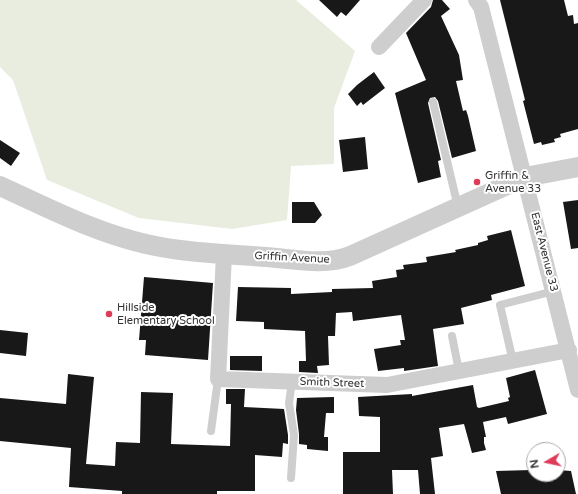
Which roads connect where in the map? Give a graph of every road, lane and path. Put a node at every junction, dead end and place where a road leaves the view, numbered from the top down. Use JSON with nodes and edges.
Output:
{"nodes":[{"id":1,"x":424,"y":0,"type":"edge"},
{"id":2,"x":476,"y":0,"type":"edge"},
{"id":3,"x":379,"y":47,"type":"dead end"},
{"id":4,"x":433,"y":102,"type":"dead end"},
{"id":5,"x":578,"y":167,"type":"edge"},
{"id":6,"x":525,"y":177,"type":"junction"},
{"id":7,"x":0,"y":186,"type":"edge"},
{"id":8,"x":458,"y":208,"type":"junction"},
{"id":9,"x":224,"y":254,"type":"junction"},
{"id":10,"x":554,"y":291,"type":"junction"},
{"id":11,"x":452,"y":336,"type":"dead end"},
{"id":12,"x":569,"y":350,"type":"junction"},
{"id":13,"x":511,"y":353,"type":"dead end"},
{"id":14,"x":459,"y":371,"type":"junction"},
{"id":15,"x":218,"y":379,"type":"junction"},
{"id":16,"x":292,"y":382,"type":"junction"},
{"id":17,"x":578,"y":390,"type":"edge"},
{"id":18,"x":212,"y":431,"type":"dead end"},
{"id":19,"x":291,"y":478,"type":"dead end"}],
"edges":[{"from":1,"to":3,"type":"street"},
{"from":2,"to":6,"type":"street","name":"East Avenue 33"},
{"from":4,"to":8,"type":"lane"},
{"from":5,"to":6,"type":"street","name":"Griffin Avenue"},
{"from":6,"to":8,"type":"street","name":"Griffin Avenue"},
{"from":6,"to":10,"type":"street","name":"East Avenue 33"},
{"from":7,"to":9,"type":"street","name":"Griffin Avenue"},
{"from":8,"to":9,"type":"street","name":"Griffin Avenue"},
{"from":9,"to":15,"type":"street"},
{"from":10,"to":12,"type":"street","name":"East Avenue 33"},
{"from":10,"to":13,"type":"lane"},
{"from":11,"to":14,"type":"lane"},
{"from":12,"to":14,"type":"street","name":"Smith Street"},
{"from":12,"to":17,"type":"street","name":"East Avenue 33"},
{"from":14,"to":16,"type":"street","name":"Smith Street"},
{"from":15,"to":16,"type":"street","name":"Smith Street"},
{"from":15,"to":18,"type":"lane"},
{"from":16,"to":19,"type":"lane"}]}
